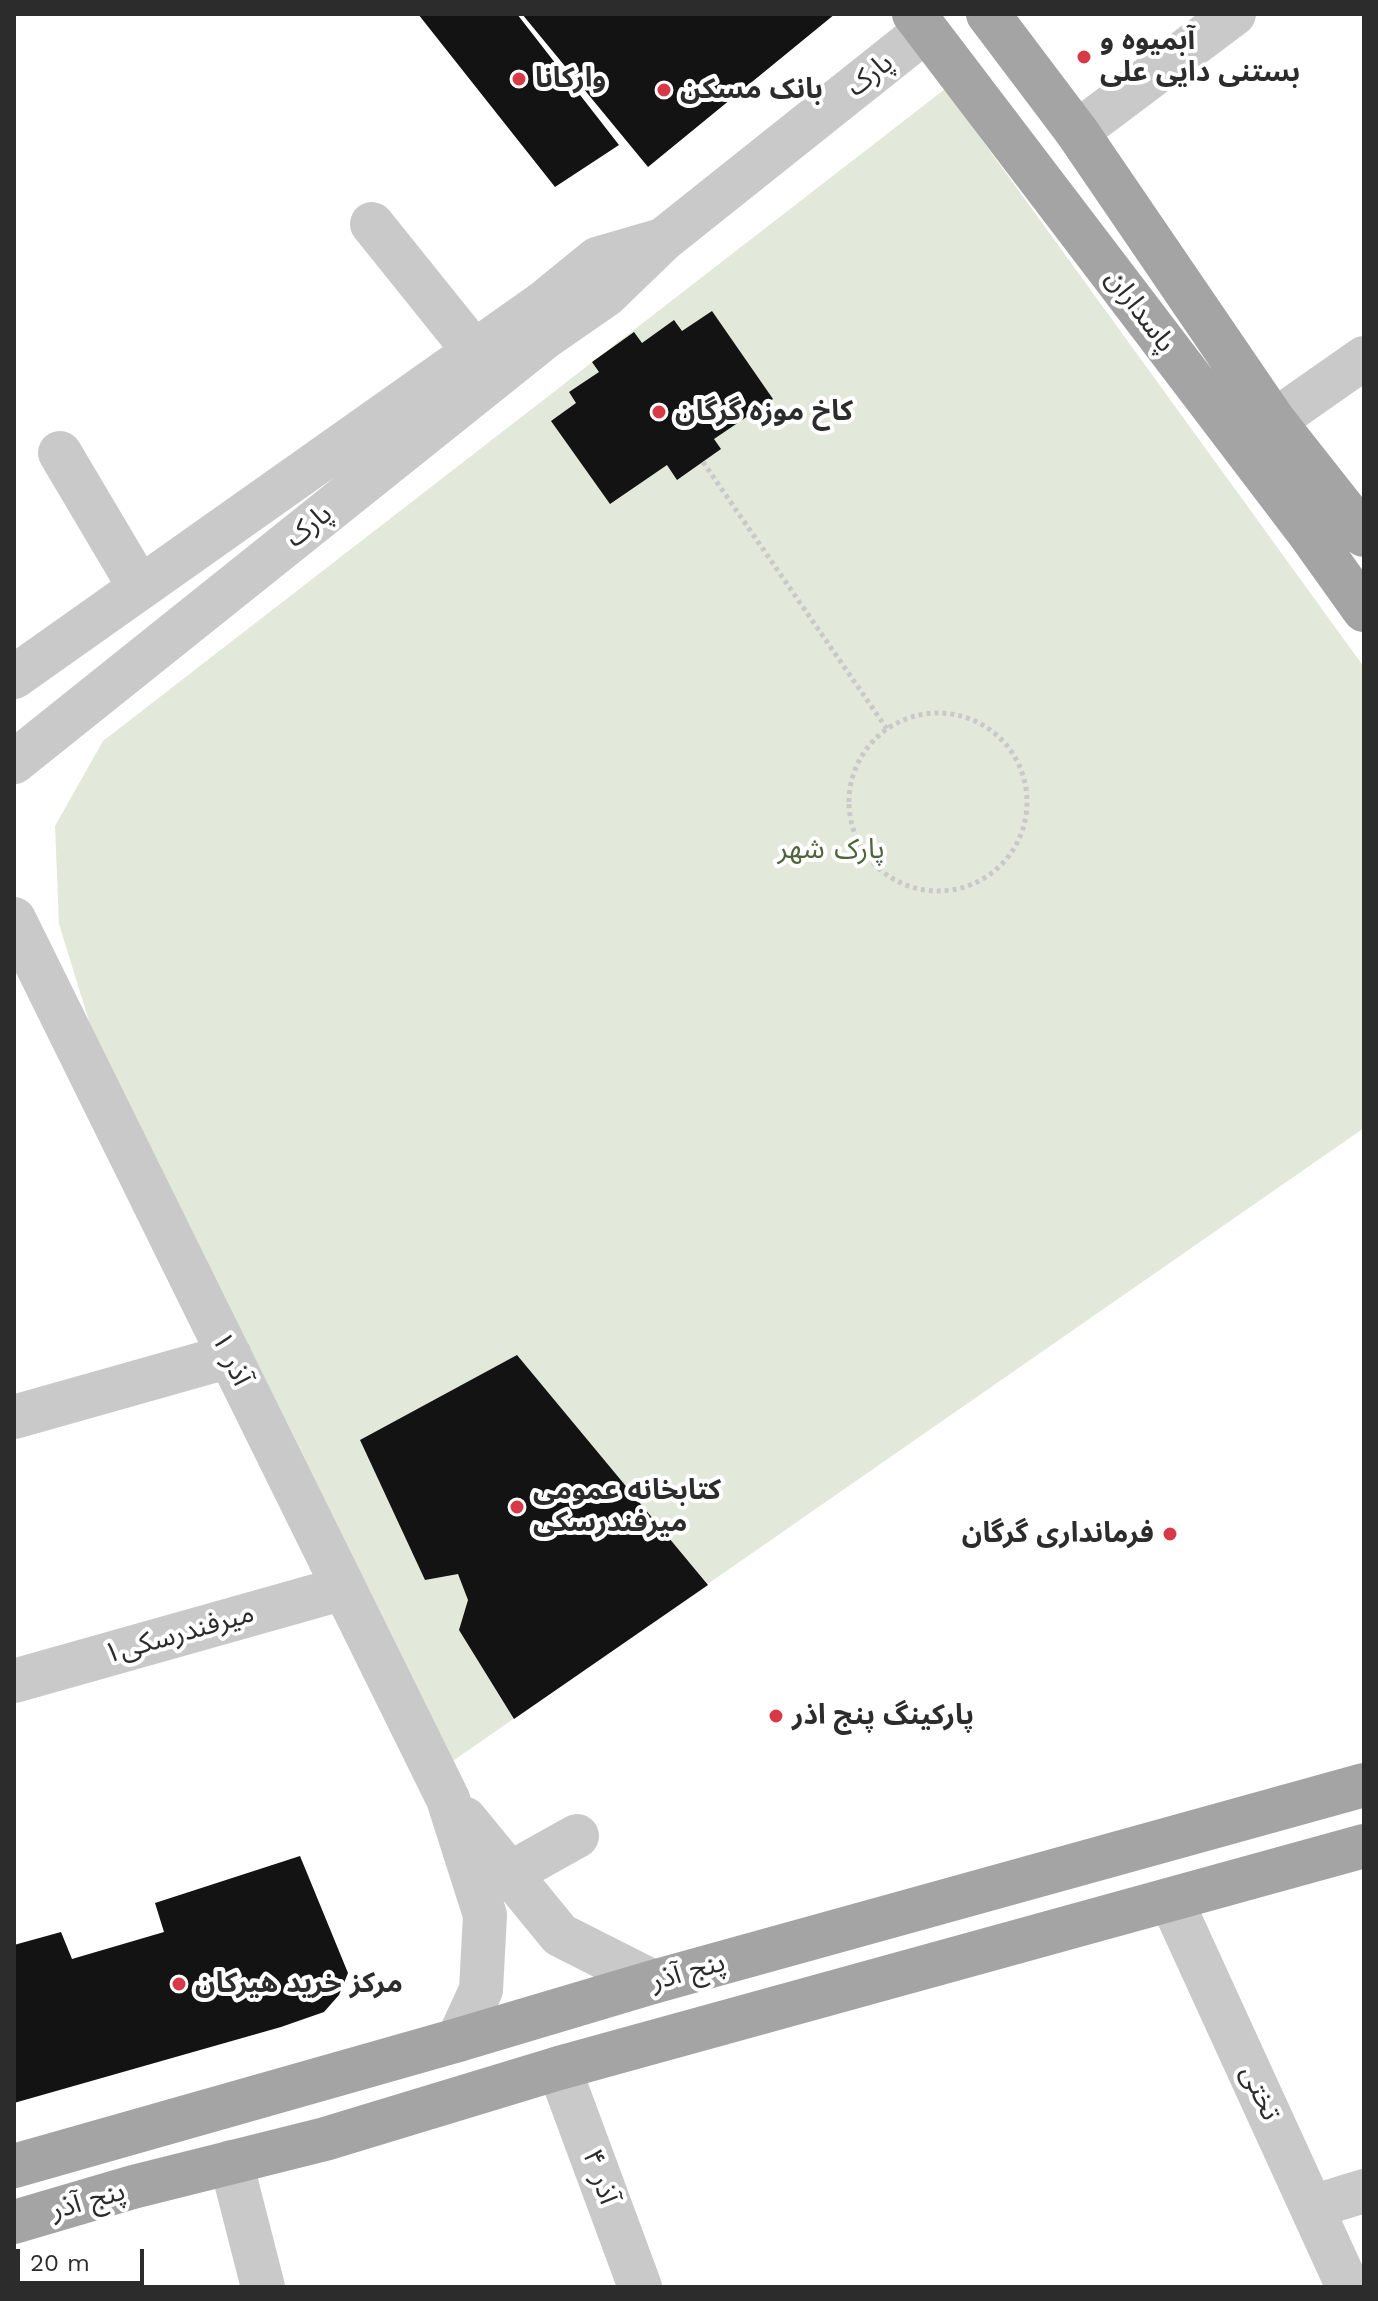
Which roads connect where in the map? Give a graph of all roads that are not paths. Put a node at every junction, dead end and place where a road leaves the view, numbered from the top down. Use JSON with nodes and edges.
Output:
{"nodes":[{"id":1,"x":988,"y":14,"type":"edge"},
{"id":2,"x":1234,"y":14,"type":"edge"},
{"id":3,"x":920,"y":22,"type":"edge"},
{"id":4,"x":1077,"y":132,"type":"junction"},
{"id":5,"x":372,"y":224,"type":"dead end"},
{"id":6,"x":602,"y":277,"type":"junction"},
{"id":7,"x":474,"y":351,"type":"junction"},
{"id":8,"x":1364,"y":358,"type":"edge"},
{"id":9,"x":1274,"y":421,"type":"junction"},
{"id":10,"x":60,"y":453,"type":"dead end"},
{"id":11,"x":1364,"y":535,"type":"edge"},
{"id":12,"x":140,"y":588,"type":"junction"},
{"id":13,"x":1364,"y":610,"type":"edge"},
{"id":14,"x":14,"y":677,"type":"edge"},
{"id":15,"x":14,"y":762,"type":"edge"},
{"id":16,"x":14,"y":919,"type":"edge"},
{"id":17,"x":230,"y":1356,"type":"junction"},
{"id":18,"x":14,"y":1417,"type":"edge"},
{"id":19,"x":344,"y":1588,"type":"junction"},
{"id":20,"x":14,"y":1681,"type":"edge"},
{"id":21,"x":1364,"y":1785,"type":"edge"},
{"id":22,"x":448,"y":1799,"type":"junction"},
{"id":23,"x":577,"y":1836,"type":"dead end"},
{"id":24,"x":1364,"y":1846,"type":"edge"},
{"id":25,"x":509,"y":1874,"type":"junction"},
{"id":26,"x":1171,"y":1900,"type":"junction"},
{"id":27,"x":653,"y":1982,"type":"junction"},
{"id":28,"x":458,"y":2040,"type":"junction"},
{"id":29,"x":559,"y":2068,"type":"junction"},
{"id":30,"x":231,"y":2162,"type":"junction"},
{"id":31,"x":14,"y":2166,"type":"edge"},
{"id":32,"x":1364,"y":2191,"type":"edge"},
{"id":33,"x":1312,"y":2207,"type":"junction"},
{"id":34,"x":14,"y":2222,"type":"edge"},
{"id":35,"x":263,"y":2287,"type":"edge"},
{"id":36,"x":640,"y":2287,"type":"edge"},
{"id":37,"x":1348,"y":2287,"type":"edge"}],
"edges":[{"from":1,"to":4,"type":"main road","name":"پاسداران"},
{"from":2,"to":4,"type":"street"},
{"from":3,"to":6,"type":"street","name":"پارک"},
{"from":3,"to":13,"type":"main road","name":"پاسداران"},
{"from":4,"to":9,"type":"main road","name":"پاسداران"},
{"from":5,"to":7,"type":"street"},
{"from":6,"to":7,"type":"street","name":"پارک"},
{"from":6,"to":15,"type":"street","name":"پارک"},
{"from":7,"to":12,"type":"street","name":"پارک"},
{"from":8,"to":9,"type":"street"},
{"from":9,"to":11,"type":"main road","name":"پاسداران"},
{"from":10,"to":12,"type":"street"},
{"from":12,"to":14,"type":"street","name":"پارک"},
{"from":16,"to":17,"type":"street","name":"۱ آذر"},
{"from":17,"to":18,"type":"street"},
{"from":17,"to":19,"type":"street","name":"۱ آذر"},
{"from":19,"to":20,"type":"street","name":"میرفندرسکی۱"},
{"from":19,"to":22,"type":"street","name":"۱ آذر"},
{"from":21,"to":27,"type":"main road","name":"پنج آذر"},
{"from":22,"to":25,"type":"street"},
{"from":22,"to":28,"type":"street"},
{"from":23,"to":25,"type":"street"},
{"from":24,"to":26,"type":"main road","name":"پنج آذر"},
{"from":25,"to":27,"type":"street"},
{"from":26,"to":29,"type":"main road","name":"پنج آذر"},
{"from":26,"to":33,"type":"street","name":"تختی"},
{"from":27,"to":28,"type":"main road","name":"پنج آذر"},
{"from":28,"to":31,"type":"main road","name":"پنج آذر"},
{"from":29,"to":30,"type":"main road","name":"پنج آذر"},
{"from":29,"to":36,"type":"street","name":"آذر ۴"},
{"from":30,"to":34,"type":"main road","name":"پنج آذر"},
{"from":30,"to":35,"type":"street"},
{"from":32,"to":33,"type":"street"},
{"from":33,"to":37,"type":"street","name":"تختی"}]}
